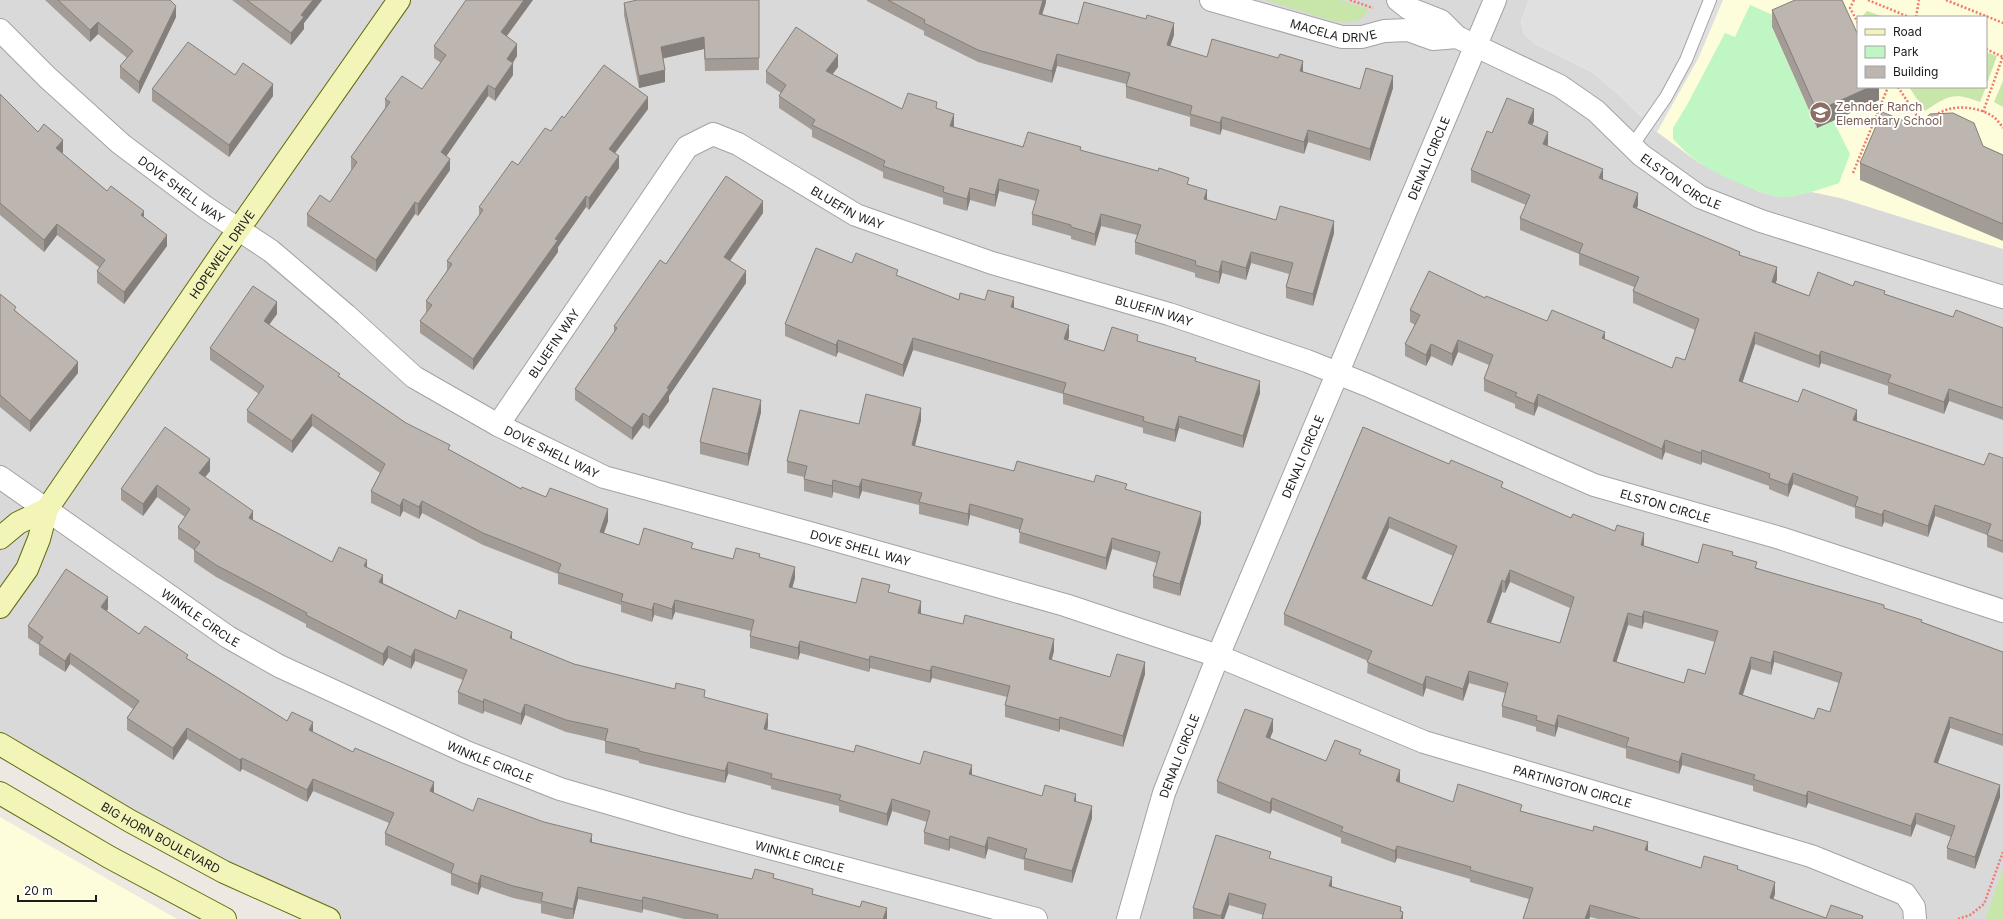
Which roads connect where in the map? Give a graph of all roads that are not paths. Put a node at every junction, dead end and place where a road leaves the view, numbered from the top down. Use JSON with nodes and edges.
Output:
{"nodes":[{"id":1,"x":399,"y":0,"type":"edge"},
{"id":2,"x":1211,"y":0,"type":"edge"},
{"id":3,"x":1398,"y":0,"type":"edge"},
{"id":4,"x":1495,"y":0,"type":"edge"},
{"id":5,"x":1710,"y":0,"type":"edge"},
{"id":6,"x":0,"y":30,"type":"edge"},
{"id":7,"x":1466,"y":42,"type":"junction"},
{"id":8,"x":1632,"y":146,"type":"junction"},
{"id":9,"x":238,"y":229,"type":"junction"},
{"id":10,"x":2003,"y":297,"type":"edge"},
{"id":11,"x":1338,"y":374,"type":"junction"},
{"id":12,"x":498,"y":425,"type":"junction"},
{"id":13,"x":0,"y":477,"type":"edge"},
{"id":14,"x":47,"y":509,"type":"junction"},
{"id":15,"x":0,"y":538,"type":"edge"},
{"id":16,"x":0,"y":607,"type":"edge"},
{"id":17,"x":2003,"y":611,"type":"edge"},
{"id":18,"x":1218,"y":656,"type":"junction"},
{"id":19,"x":0,"y":744,"type":"edge"},
{"id":20,"x":0,"y":792,"type":"edge"},
{"id":21,"x":225,"y":919,"type":"edge"},
{"id":22,"x":329,"y":919,"type":"edge"},
{"id":23,"x":1036,"y":919,"type":"edge"},
{"id":24,"x":1128,"y":919,"type":"edge"},
{"id":25,"x":1915,"y":919,"type":"edge"}],
"edges":[{"from":1,"to":9,"type":"street","name":"HOPEWELL DRIVE"},
{"from":2,"to":7,"type":"street","name":"MACELA DRIVE"},
{"from":3,"to":7,"type":"street"},
{"from":4,"to":7,"type":"street","name":"DENALI CIRCLE"},
{"from":5,"to":8,"type":"lane"},
{"from":6,"to":9,"type":"street","name":"DOVE SHELL WAY"},
{"from":7,"to":8,"type":"street","name":"ELSTON CIRCLE"},
{"from":7,"to":11,"type":"street","name":"DENALI CIRCLE"},
{"from":8,"to":10,"type":"street","name":"ELSTON CIRCLE"},
{"from":9,"to":12,"type":"street","name":"DOVE SHELL WAY"},
{"from":9,"to":14,"type":"street","name":"HOPEWELL DRIVE"},
{"from":11,"to":12,"type":"street","name":"BLUEFIN WAY"},
{"from":11,"to":17,"type":"street","name":"ELSTON CIRCLE"},
{"from":11,"to":18,"type":"street","name":"DENALI CIRCLE"},
{"from":12,"to":18,"type":"street","name":"DOVE SHELL WAY"},
{"from":13,"to":14,"type":"street","name":"WINKLE CIRCLE"},
{"from":14,"to":15,"type":"street","name":"HOPEWELL DRIVE"},
{"from":14,"to":16,"type":"street","name":"HOPEWELL DRIVE"},
{"from":14,"to":23,"type":"street","name":"WINKLE CIRCLE"},
{"from":18,"to":24,"type":"street","name":"DENALI CIRCLE"},
{"from":18,"to":25,"type":"street","name":"PARTINGTON CIRCLE"},
{"from":19,"to":22,"type":"street","name":"BIG HORN BOULEVARD"},
{"from":20,"to":21,"type":"street"}]}
